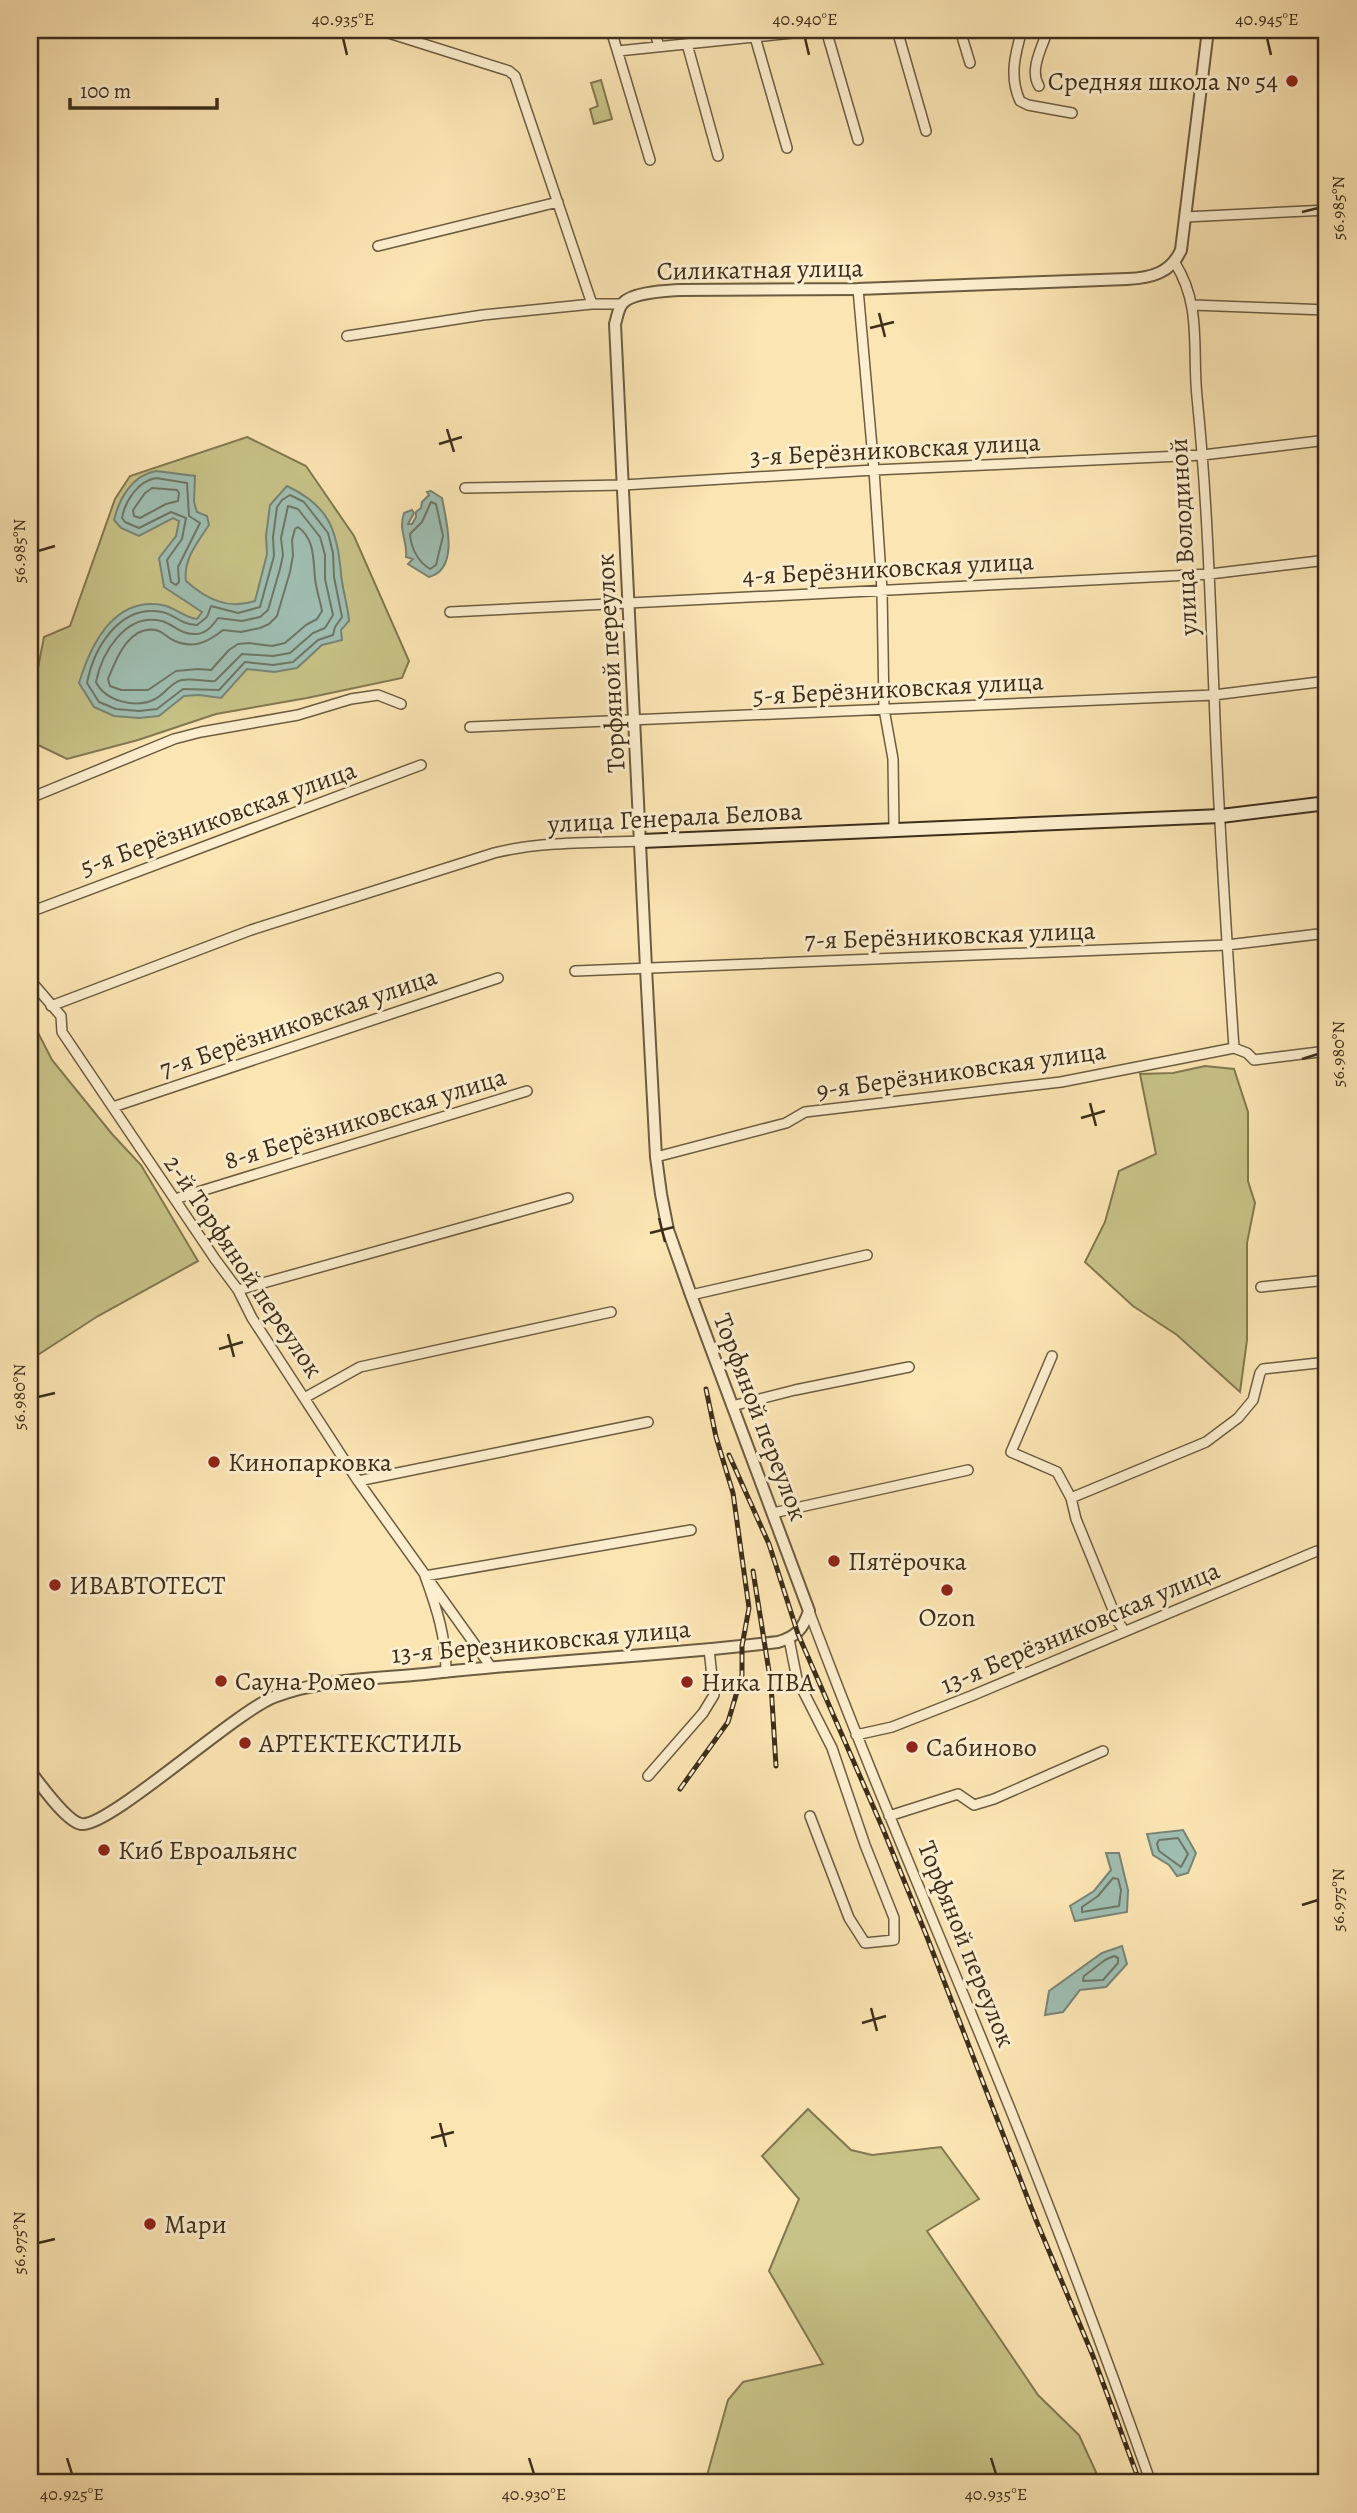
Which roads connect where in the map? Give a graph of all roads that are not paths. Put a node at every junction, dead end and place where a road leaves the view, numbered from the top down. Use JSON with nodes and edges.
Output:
{"nodes":[{"id":1,"x":379,"y":30,"type":"edge"},
{"id":2,"x":611,"y":30,"type":"edge"},
{"id":3,"x":654,"y":30,"type":"edge"},
{"id":4,"x":707,"y":30,"type":"edge"},
{"id":5,"x":817,"y":30,"type":"edge"},
{"id":6,"x":897,"y":30,"type":"edge"},
{"id":7,"x":960,"y":30,"type":"edge"},
{"id":8,"x":1022,"y":30,"type":"edge"},
{"id":9,"x":1048,"y":30,"type":"edge"},
{"id":10,"x":1206,"y":30,"type":"edge"},
{"id":11,"x":756,"y":33,"type":"edge"},
{"id":12,"x":703,"y":42,"type":"junction"},
{"id":13,"x":687,"y":44,"type":"junction"},
{"id":14,"x":659,"y":46,"type":"junction"},
{"id":15,"x":618,"y":51,"type":"junction"},
{"id":16,"x":970,"y":63,"type":"dead end"},
{"id":17,"x":1039,"y":86,"type":"dead end"},
{"id":18,"x":1072,"y":113,"type":"dead end"},
{"id":19,"x":926,"y":131,"type":"dead end"},
{"id":20,"x":858,"y":140,"type":"dead end"},
{"id":21,"x":787,"y":148,"type":"dead end"},
{"id":22,"x":718,"y":156,"type":"dead end"},
{"id":23,"x":650,"y":160,"type":"dead end"},
{"id":24,"x":558,"y":202,"type":"junction"},
{"id":25,"x":1327,"y":209,"type":"edge"},
{"id":26,"x":1185,"y":217,"type":"junction"},
{"id":27,"x":378,"y":246,"type":"dead end"},
{"id":28,"x":1175,"y":263,"type":"junction"},
{"id":29,"x":858,"y":289,"type":"junction"},
{"id":30,"x":592,"y":304,"type":"junction"},
{"id":31,"x":621,"y":304,"type":"junction"},
{"id":32,"x":1194,"y":305,"type":"junction"},
{"id":33,"x":1327,"y":310,"type":"edge"},
{"id":34,"x":347,"y":337,"type":"dead end"},
{"id":35,"x":1327,"y":440,"type":"edge"},
{"id":36,"x":1203,"y":455,"type":"junction"},
{"id":37,"x":874,"y":470,"type":"junction"},
{"id":38,"x":623,"y":485,"type":"junction"},
{"id":39,"x":465,"y":488,"type":"dead end"},
{"id":40,"x":1327,"y":560,"type":"edge"},
{"id":41,"x":1210,"y":574,"type":"junction"},
{"id":42,"x":882,"y":590,"type":"junction"},
{"id":43,"x":629,"y":602,"type":"junction"},
{"id":44,"x":450,"y":612,"type":"dead end"},
{"id":45,"x":1327,"y":681,"type":"edge"},
{"id":46,"x":1214,"y":695,"type":"junction"},
{"id":47,"x":401,"y":704,"type":"dead end"},
{"id":48,"x":884,"y":709,"type":"junction"},
{"id":49,"x":636,"y":721,"type":"junction"},
{"id":50,"x":470,"y":727,"type":"dead end"},
{"id":51,"x":422,"y":765,"type":"dead end"},
{"id":52,"x":30,"y":798,"type":"edge"},
{"id":53,"x":1327,"y":803,"type":"edge"},
{"id":54,"x":1221,"y":816,"type":"junction"},
{"id":55,"x":894,"y":830,"type":"junction"},
{"id":56,"x":642,"y":841,"type":"junction"},
{"id":57,"x":30,"y":912,"type":"edge"},
{"id":58,"x":1327,"y":933,"type":"edge"},
{"id":59,"x":1227,"y":945,"type":"junction"},
{"id":60,"x":646,"y":968,"type":"junction"},
{"id":61,"x":575,"y":971,"type":"dead end"},
{"id":62,"x":498,"y":978,"type":"dead end"},
{"id":63,"x":30,"y":980,"type":"edge"},
{"id":64,"x":51,"y":1006,"type":"junction"},
{"id":65,"x":1234,"y":1048,"type":"junction"},
{"id":66,"x":1327,"y":1051,"type":"edge"},
{"id":67,"x":527,"y":1091,"type":"dead end"},
{"id":68,"x":113,"y":1107,"type":"junction"},
{"id":69,"x":656,"y":1157,"type":"junction"},
{"id":70,"x":568,"y":1198,"type":"dead end"},
{"id":71,"x":175,"y":1199,"type":"junction"},
{"id":72,"x":867,"y":1255,"type":"dead end"},
{"id":73,"x":1327,"y":1280,"type":"edge"},
{"id":74,"x":1261,"y":1287,"type":"dead end"},
{"id":75,"x":238,"y":1290,"type":"junction"},
{"id":76,"x":691,"y":1295,"type":"junction"},
{"id":77,"x":611,"y":1312,"type":"dead end"},
{"id":78,"x":1052,"y":1356,"type":"dead end"},
{"id":79,"x":1327,"y":1362,"type":"edge"},
{"id":80,"x":909,"y":1367,"type":"dead end"},
{"id":81,"x":306,"y":1397,"type":"junction"},
{"id":82,"x":733,"y":1406,"type":"junction"},
{"id":83,"x":648,"y":1422,"type":"dead end"},
{"id":84,"x":968,"y":1470,"type":"dead end"},
{"id":85,"x":358,"y":1481,"type":"junction"},
{"id":86,"x":1071,"y":1498,"type":"junction"},
{"id":87,"x":773,"y":1513,"type":"junction"},
{"id":88,"x":691,"y":1530,"type":"dead end"},
{"id":89,"x":1317,"y":1550,"type":"dead end"},
{"id":90,"x":425,"y":1576,"type":"junction"},
{"id":91,"x":809,"y":1611,"type":"junction"},
{"id":92,"x":1124,"y":1630,"type":"junction"},
{"id":93,"x":789,"y":1639,"type":"junction"},
{"id":94,"x":709,"y":1649,"type":"junction"},
{"id":95,"x":491,"y":1667,"type":"junction"},
{"id":96,"x":446,"y":1672,"type":"junction"},
{"id":97,"x":856,"y":1735,"type":"junction"},
{"id":98,"x":1103,"y":1751,"type":"dead end"},
{"id":99,"x":30,"y":1772,"type":"edge"},
{"id":100,"x":648,"y":1776,"type":"dead end"},
{"id":101,"x":810,"y":1816,"type":"dead end"},
{"id":102,"x":890,"y":1816,"type":"junction"},
{"id":103,"x":1151,"y":2483,"type":"edge"}],
"edges":[{"from":1,"to":24,"type":"street"},
{"from":2,"to":15,"type":"street"},
{"from":3,"to":14,"type":"street"},
{"from":4,"to":12,"type":"street"},
{"from":5,"to":11,"type":"street"},
{"from":5,"to":20,"type":"street"},
{"from":6,"to":19,"type":"street"},
{"from":7,"to":16,"type":"street"},
{"from":8,"to":18,"type":"street"},
{"from":9,"to":17,"type":"street"},
{"from":10,"to":26,"type":"street"},
{"from":11,"to":12,"type":"street"},
{"from":11,"to":21,"type":"street"},
{"from":12,"to":13,"type":"street"},
{"from":13,"to":14,"type":"street"},
{"from":13,"to":22,"type":"street"},
{"from":14,"to":15,"type":"street"},
{"from":15,"to":23,"type":"street"},
{"from":24,"to":27,"type":"street"},
{"from":24,"to":30,"type":"street"},
{"from":25,"to":26,"type":"street"},
{"from":26,"to":28,"type":"street"},
{"from":28,"to":29,"type":"street","name":"Силикатная улица"},
{"from":28,"to":32,"type":"street","name":"улица Володиной"},
{"from":29,"to":31,"type":"street","name":"Силикатная улица"},
{"from":29,"to":37,"type":"street"},
{"from":30,"to":31,"type":"street","name":"Силикатная улица"},
{"from":30,"to":34,"type":"street","name":"Силикатная улица"},
{"from":31,"to":38,"type":"street","name":"Торфяной переулок"},
{"from":32,"to":33,"type":"street"},
{"from":32,"to":36,"type":"street","name":"улица Володиной"},
{"from":35,"to":36,"type":"street","name":"3-я Берёзниковская улица"},
{"from":36,"to":37,"type":"street","name":"3-я Берёзниковская улица"},
{"from":36,"to":41,"type":"street","name":"улица Володиной"},
{"from":37,"to":38,"type":"street","name":"3-я Берёзниковская улица"},
{"from":37,"to":42,"type":"street"},
{"from":38,"to":39,"type":"street","name":"3-я Берёзниковская улица"},
{"from":38,"to":43,"type":"street","name":"Торфяной переулок"},
{"from":40,"to":41,"type":"street","name":"4-я Берёзниковская улица"},
{"from":41,"to":42,"type":"street","name":"4-я Берёзниковская улица"},
{"from":41,"to":46,"type":"street","name":"улица Володиной"},
{"from":42,"to":43,"type":"street","name":"4-я Берёзниковская улица"},
{"from":42,"to":48,"type":"street"},
{"from":43,"to":44,"type":"street","name":"4-я Берёзниковская улица"},
{"from":43,"to":49,"type":"street","name":"Торфяной переулок"},
{"from":45,"to":46,"type":"street","name":"5-я Берёзниковская улица"},
{"from":46,"to":48,"type":"street","name":"5-я Берёзниковская улица"},
{"from":46,"to":54,"type":"street","name":"улица Володиной"},
{"from":47,"to":52,"type":"street"},
{"from":48,"to":49,"type":"street","name":"5-я Берёзниковская улица"},
{"from":48,"to":55,"type":"street"},
{"from":49,"to":50,"type":"street","name":"5-я Берёзниковская улица"},
{"from":49,"to":56,"type":"street","name":"Торфяной переулок"},
{"from":51,"to":57,"type":"street","name":"5-я Берёзниковская улица"},
{"from":53,"to":54,"type":"main road","name":"улица Генерала Белова"},
{"from":54,"to":55,"type":"main road","name":"улица Генерала Белова"},
{"from":54,"to":59,"type":"street","name":"улица Володиной"},
{"from":55,"to":56,"type":"main road","name":"улица Генерала Белова"},
{"from":56,"to":60,"type":"street","name":"Торфяной переулок"},
{"from":56,"to":64,"type":"street","name":"улица Генерала Белова"},
{"from":58,"to":59,"type":"street","name":"7-я Берёзниковская улица"},
{"from":59,"to":60,"type":"street","name":"7-я Берёзниковская улица"},
{"from":59,"to":65,"type":"street","name":"улица Володиной"},
{"from":60,"to":61,"type":"street","name":"7-я Берёзниковская улица"},
{"from":60,"to":69,"type":"street","name":"Торфяной переулок"},
{"from":62,"to":68,"type":"street","name":"7-я Берёзниковская улица"},
{"from":63,"to":64,"type":"street","name":"2-й Торфяной переулок"},
{"from":64,"to":68,"type":"street","name":"2-й Торфяной переулок"},
{"from":65,"to":66,"type":"street"},
{"from":65,"to":69,"type":"street","name":"9-я Берёзниковская улица"},
{"from":67,"to":71,"type":"street","name":"8-я Берёзниковская улица"},
{"from":68,"to":71,"type":"street","name":"2-й Торфяной переулок"},
{"from":69,"to":76,"type":"street","name":"Торфяной переулок"},
{"from":70,"to":75,"type":"street"},
{"from":71,"to":75,"type":"street","name":"2-й Торфяной переулок"},
{"from":72,"to":76,"type":"street"},
{"from":73,"to":74,"type":"street"},
{"from":75,"to":81,"type":"street","name":"2-й Торфяной переулок"},
{"from":76,"to":82,"type":"street","name":"Торфяной переулок"},
{"from":77,"to":81,"type":"street"},
{"from":78,"to":86,"type":"street"},
{"from":79,"to":86,"type":"street"},
{"from":80,"to":82,"type":"street"},
{"from":81,"to":85,"type":"street","name":"2-й Торфяной переулок"},
{"from":82,"to":87,"type":"street","name":"Торфяной переулок"},
{"from":83,"to":85,"type":"street"},
{"from":84,"to":87,"type":"street"},
{"from":85,"to":90,"type":"street","name":"2-й Торфяной переулок"},
{"from":86,"to":92,"type":"street"},
{"from":87,"to":91,"type":"street","name":"Торфяной переулок"},
{"from":88,"to":90,"type":"street"},
{"from":89,"to":92,"type":"street","name":"13-я Берёзниковская улица"},
{"from":90,"to":95,"type":"street","name":"2-й Торфяной переулок"},
{"from":90,"to":96,"type":"street","name":"2-й Торфяной переулок"},
{"from":91,"to":93,"type":"street"},
{"from":91,"to":97,"type":"street","name":"Торфяной переулок"},
{"from":92,"to":97,"type":"street","name":"13-я Берёзниковская улица"},
{"from":93,"to":94,"type":"street","name":"13-я Березниковская улица"},
{"from":93,"to":101,"type":"street"},
{"from":94,"to":95,"type":"street","name":"13-я Березниковская улица"},
{"from":94,"to":100,"type":"street"},
{"from":95,"to":96,"type":"street","name":"13-я Березниковская улица"},
{"from":96,"to":99,"type":"street","name":"13-я Березниковская улица"},
{"from":97,"to":102,"type":"street","name":"Торфяной переулок"},
{"from":98,"to":102,"type":"street"},
{"from":102,"to":103,"type":"street","name":"Торфяной переулок"}]}
